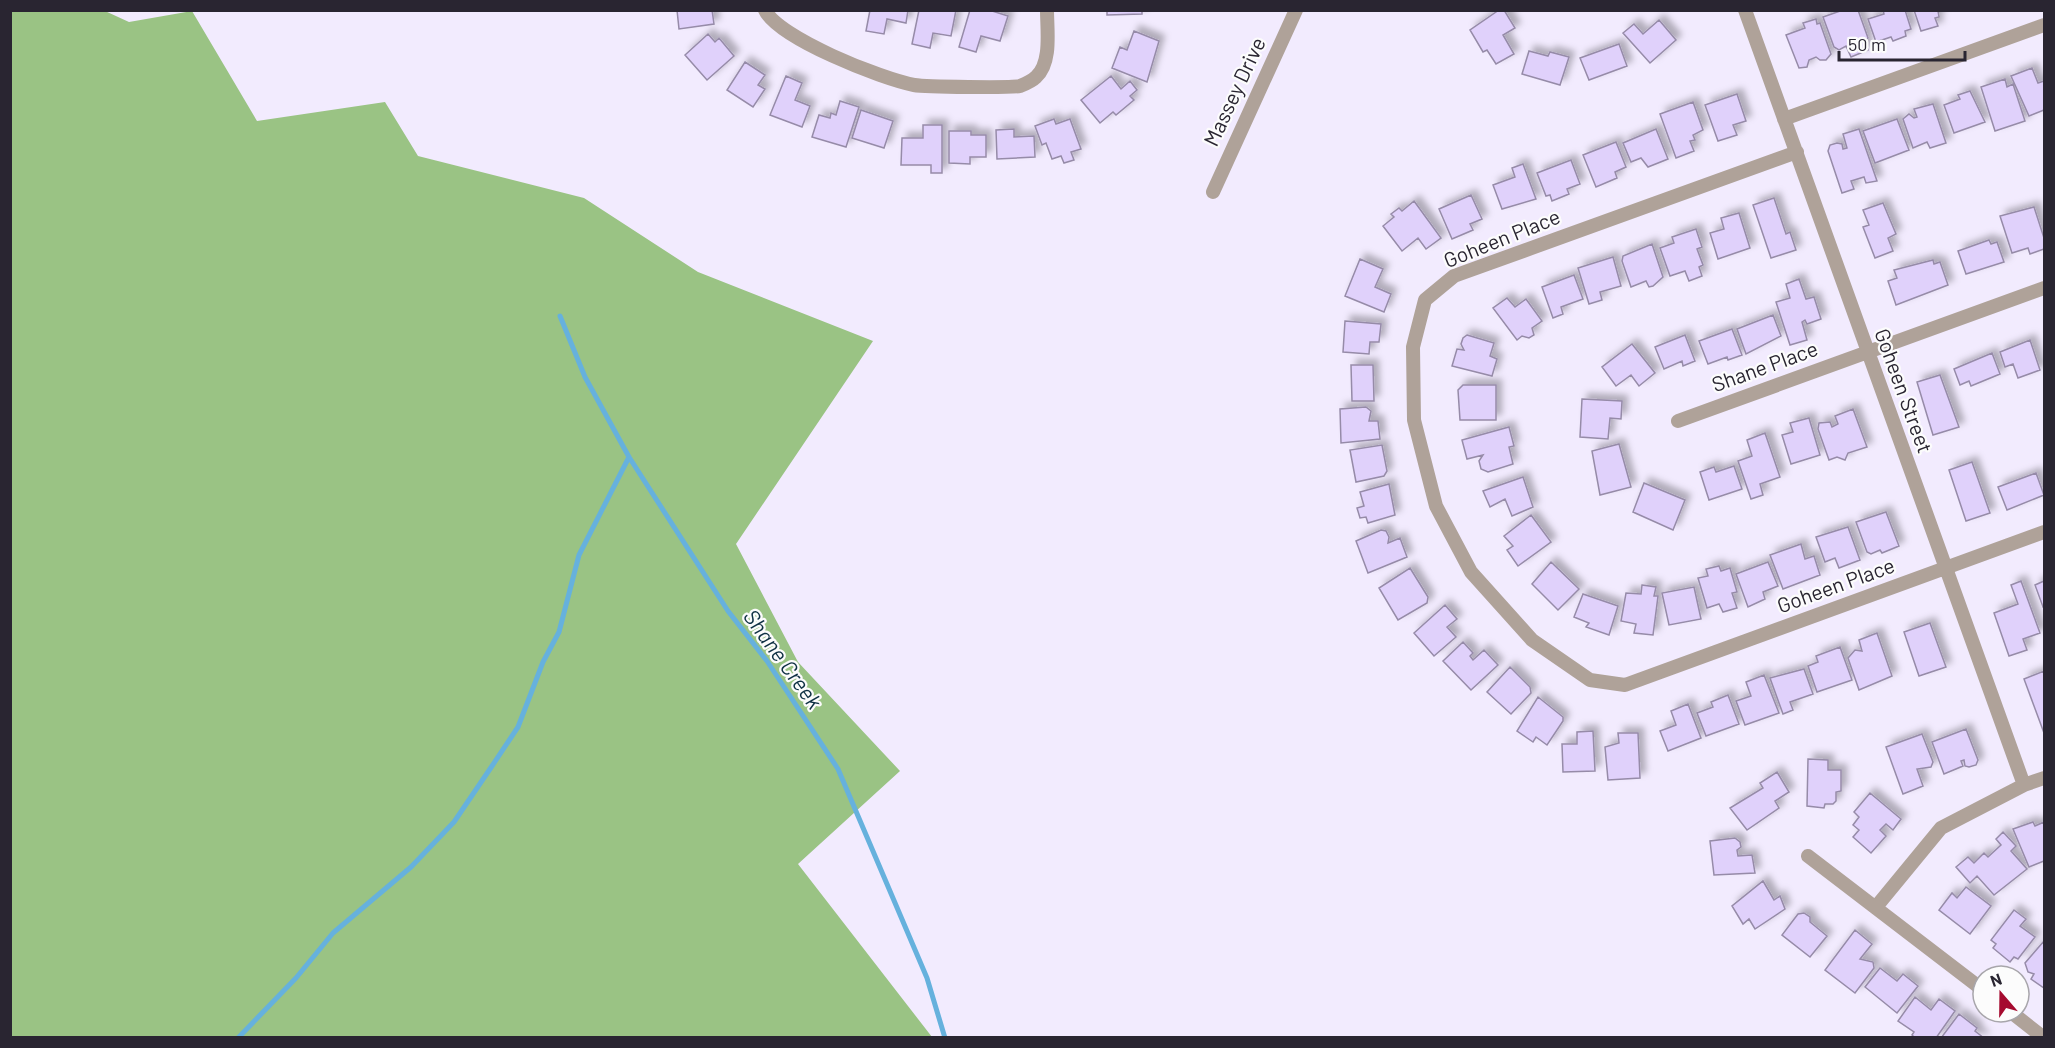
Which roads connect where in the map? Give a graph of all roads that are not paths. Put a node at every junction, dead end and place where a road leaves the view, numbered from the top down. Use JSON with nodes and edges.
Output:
{"nodes":[{"id":1,"x":765,"y":10,"type":"edge"},
{"id":2,"x":1047,"y":10,"type":"edge"},
{"id":3,"x":1296,"y":10,"type":"edge"},
{"id":4,"x":1745,"y":10,"type":"edge"},
{"id":5,"x":2044,"y":25,"type":"edge"},
{"id":6,"x":1784,"y":119,"type":"junction"},
{"id":7,"x":1797,"y":152,"type":"junction"},
{"id":8,"x":1212,"y":192,"type":"dead end"},
{"id":9,"x":2044,"y":288,"type":"edge"},
{"id":10,"x":1867,"y":352,"type":"junction"},
{"id":11,"x":1678,"y":421,"type":"dead end"},
{"id":12,"x":2044,"y":532,"type":"edge"},
{"id":13,"x":1945,"y":568,"type":"junction"},
{"id":14,"x":2044,"y":778,"type":"edge"},
{"id":15,"x":2024,"y":785,"type":"junction"},
{"id":16,"x":1808,"y":856,"type":"dead end"},
{"id":17,"x":1876,"y":907,"type":"junction"},
{"id":18,"x":1971,"y":981,"type":"edge"},
{"id":19,"x":2026,"y":1024,"type":"edge"},
{"id":20,"x":2043,"y":1038,"type":"edge"}],
"edges":[{"from":1,"to":2,"type":"street"},
{"from":3,"to":8,"type":"street","name":"Massey Drive"},
{"from":4,"to":6,"type":"street","name":"Goheen Street"},
{"from":5,"to":6,"type":"street"},
{"from":6,"to":7,"type":"street","name":"Goheen Street"},
{"from":7,"to":10,"type":"street","name":"Goheen Street"},
{"from":7,"to":13,"type":"street","name":"Goheen Place"},
{"from":9,"to":10,"type":"street","name":"Shane Place"},
{"from":10,"to":11,"type":"street","name":"Shane Place"},
{"from":10,"to":13,"type":"street","name":"Goheen Street"},
{"from":12,"to":13,"type":"street","name":"Goheen Place"},
{"from":13,"to":15,"type":"street","name":"Goheen Street"},
{"from":14,"to":15,"type":"street"},
{"from":15,"to":17,"type":"street"},
{"from":16,"to":17,"type":"street"},
{"from":17,"to":18,"type":"street"},
{"from":19,"to":20,"type":"street"}]}
